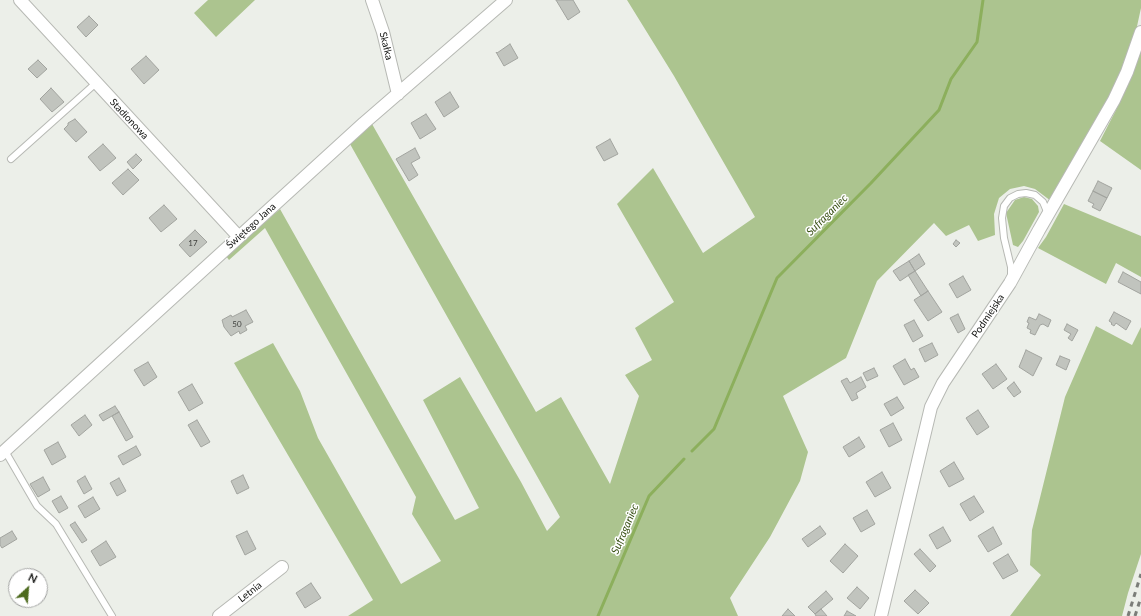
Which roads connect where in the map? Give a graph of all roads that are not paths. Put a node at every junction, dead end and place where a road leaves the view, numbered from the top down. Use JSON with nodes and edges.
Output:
{"nodes":[{"id":1,"x":20,"y":0,"type":"edge"},
{"id":2,"x":372,"y":0,"type":"edge"},
{"id":3,"x":506,"y":0,"type":"edge"},
{"id":4,"x":1141,"y":32,"type":"edge"},
{"id":5,"x":96,"y":83,"type":"junction"},
{"id":6,"x":398,"y":94,"type":"junction"},
{"id":7,"x":11,"y":159,"type":"dead end"},
{"id":8,"x":1048,"y":214,"type":"junction"},
{"id":9,"x":239,"y":237,"type":"junction"},
{"id":10,"x":1010,"y":283,"type":"junction"},
{"id":11,"x":3,"y":453,"type":"edge"},
{"id":12,"x":282,"y":567,"type":"dead end"},
{"id":13,"x":112,"y":616,"type":"edge"},
{"id":14,"x":219,"y":616,"type":"edge"},
{"id":15,"x":881,"y":616,"type":"edge"}],
"edges":[{"from":1,"to":5,"type":"street","name":"Stadionowa"},
{"from":2,"to":6,"type":"street","name":"Skałka"},
{"from":3,"to":6,"type":"street","name":"Świętego Jana"},
{"from":4,"to":8,"type":"street","name":"Podmiejska"},
{"from":5,"to":7,"type":"lane"},
{"from":5,"to":9,"type":"street","name":"Stadionowa"},
{"from":6,"to":9,"type":"street","name":"Świętego Jana"},
{"from":8,"to":10,"type":"street","name":"Podmiejska"},
{"from":8,"to":10,"type":"lane"},
{"from":9,"to":11,"type":"street","name":"Świętego Jana"},
{"from":10,"to":15,"type":"street","name":"Podmiejska"},
{"from":11,"to":13,"type":"lane"},
{"from":12,"to":14,"type":"street","name":"Letnia"}]}
